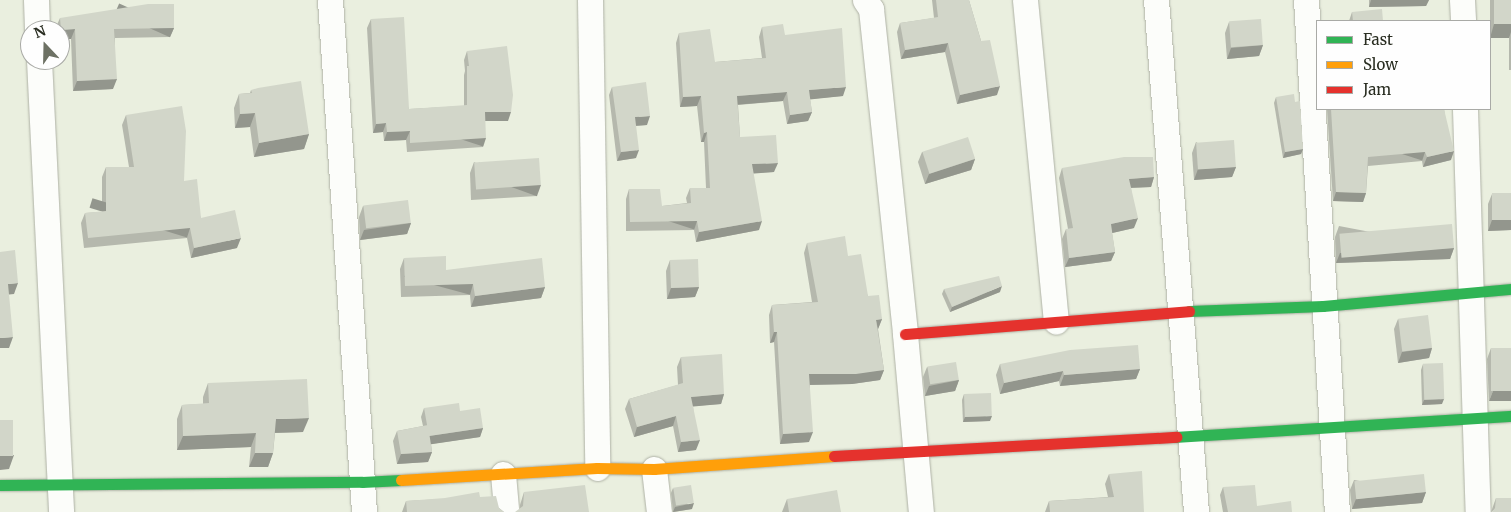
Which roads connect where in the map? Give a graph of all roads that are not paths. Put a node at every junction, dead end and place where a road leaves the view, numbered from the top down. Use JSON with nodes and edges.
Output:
{"nodes":[{"id":1,"x":36,"y":0,"type":"edge"},
{"id":2,"x":330,"y":0,"type":"edge"},
{"id":3,"x":590,"y":0,"type":"edge"},
{"id":4,"x":865,"y":0,"type":"edge"},
{"id":5,"x":1025,"y":0,"type":"edge"},
{"id":6,"x":1156,"y":0,"type":"edge"},
{"id":7,"x":1306,"y":0,"type":"edge"},
{"id":8,"x":1462,"y":0,"type":"edge"},
{"id":9,"x":37,"y":20,"type":"edge"},
{"id":10,"x":1463,"y":20,"type":"edge"},
{"id":11,"x":39,"y":70,"type":"edge"},
{"id":12,"x":1465,"y":110,"type":"edge"},
{"id":13,"x":1511,"y":290,"type":"edge"},
{"id":14,"x":1470,"y":292,"type":"junction"},
{"id":15,"x":1323,"y":306,"type":"junction"},
{"id":16,"x":1179,"y":311,"type":"junction"},
{"id":17,"x":1056,"y":322,"type":"junction"},
{"id":18,"x":905,"y":334,"type":"junction"},
{"id":19,"x":1511,"y":416,"type":"edge"},
{"id":20,"x":1475,"y":418,"type":"junction"},
{"id":21,"x":1330,"y":426,"type":"junction"},
{"id":22,"x":1190,"y":436,"type":"junction"},
{"id":23,"x":916,"y":450,"type":"junction"},
{"id":24,"x":598,"y":468,"type":"junction"},
{"id":25,"x":654,"y":468,"type":"junction"},
{"id":26,"x":503,"y":474,"type":"junction"},
{"id":27,"x":362,"y":482,"type":"junction"},
{"id":28,"x":0,"y":484,"type":"edge"},
{"id":29,"x":60,"y":484,"type":"junction"},
{"id":30,"x":61,"y":512,"type":"edge"},
{"id":31,"x":364,"y":512,"type":"edge"},
{"id":32,"x":506,"y":512,"type":"edge"},
{"id":33,"x":659,"y":512,"type":"edge"},
{"id":34,"x":921,"y":512,"type":"edge"},
{"id":35,"x":1196,"y":512,"type":"edge"},
{"id":36,"x":1337,"y":512,"type":"edge"},
{"id":37,"x":1478,"y":512,"type":"edge"}],
"edges":[{"from":1,"to":9,"type":"street"},
{"from":2,"to":27,"type":"street"},
{"from":3,"to":24,"type":"street"},
{"from":4,"to":18,"type":"street"},
{"from":5,"to":17,"type":"street"},
{"from":6,"to":16,"type":"street"},
{"from":7,"to":15,"type":"street"},
{"from":8,"to":10,"type":"street"},
{"from":11,"to":29,"type":"street"},
{"from":12,"to":14,"type":"street"},
{"from":13,"to":14,"type":"street"},
{"from":14,"to":15,"type":"street"},
{"from":14,"to":20,"type":"street"},
{"from":15,"to":16,"type":"street"},
{"from":15,"to":21,"type":"street"},
{"from":16,"to":17,"type":"street"},
{"from":16,"to":22,"type":"street"},
{"from":17,"to":18,"type":"street"},
{"from":18,"to":23,"type":"street"},
{"from":19,"to":20,"type":"street"},
{"from":20,"to":21,"type":"street"},
{"from":20,"to":37,"type":"street"},
{"from":21,"to":22,"type":"street"},
{"from":21,"to":36,"type":"street"},
{"from":22,"to":23,"type":"street"},
{"from":22,"to":35,"type":"street"},
{"from":23,"to":25,"type":"street"},
{"from":23,"to":34,"type":"street"},
{"from":24,"to":25,"type":"street"},
{"from":24,"to":26,"type":"street"},
{"from":25,"to":33,"type":"street"},
{"from":26,"to":27,"type":"street"},
{"from":26,"to":32,"type":"street"},
{"from":27,"to":29,"type":"street"},
{"from":27,"to":31,"type":"street"},
{"from":28,"to":29,"type":"street"},
{"from":29,"to":30,"type":"street"}]}
